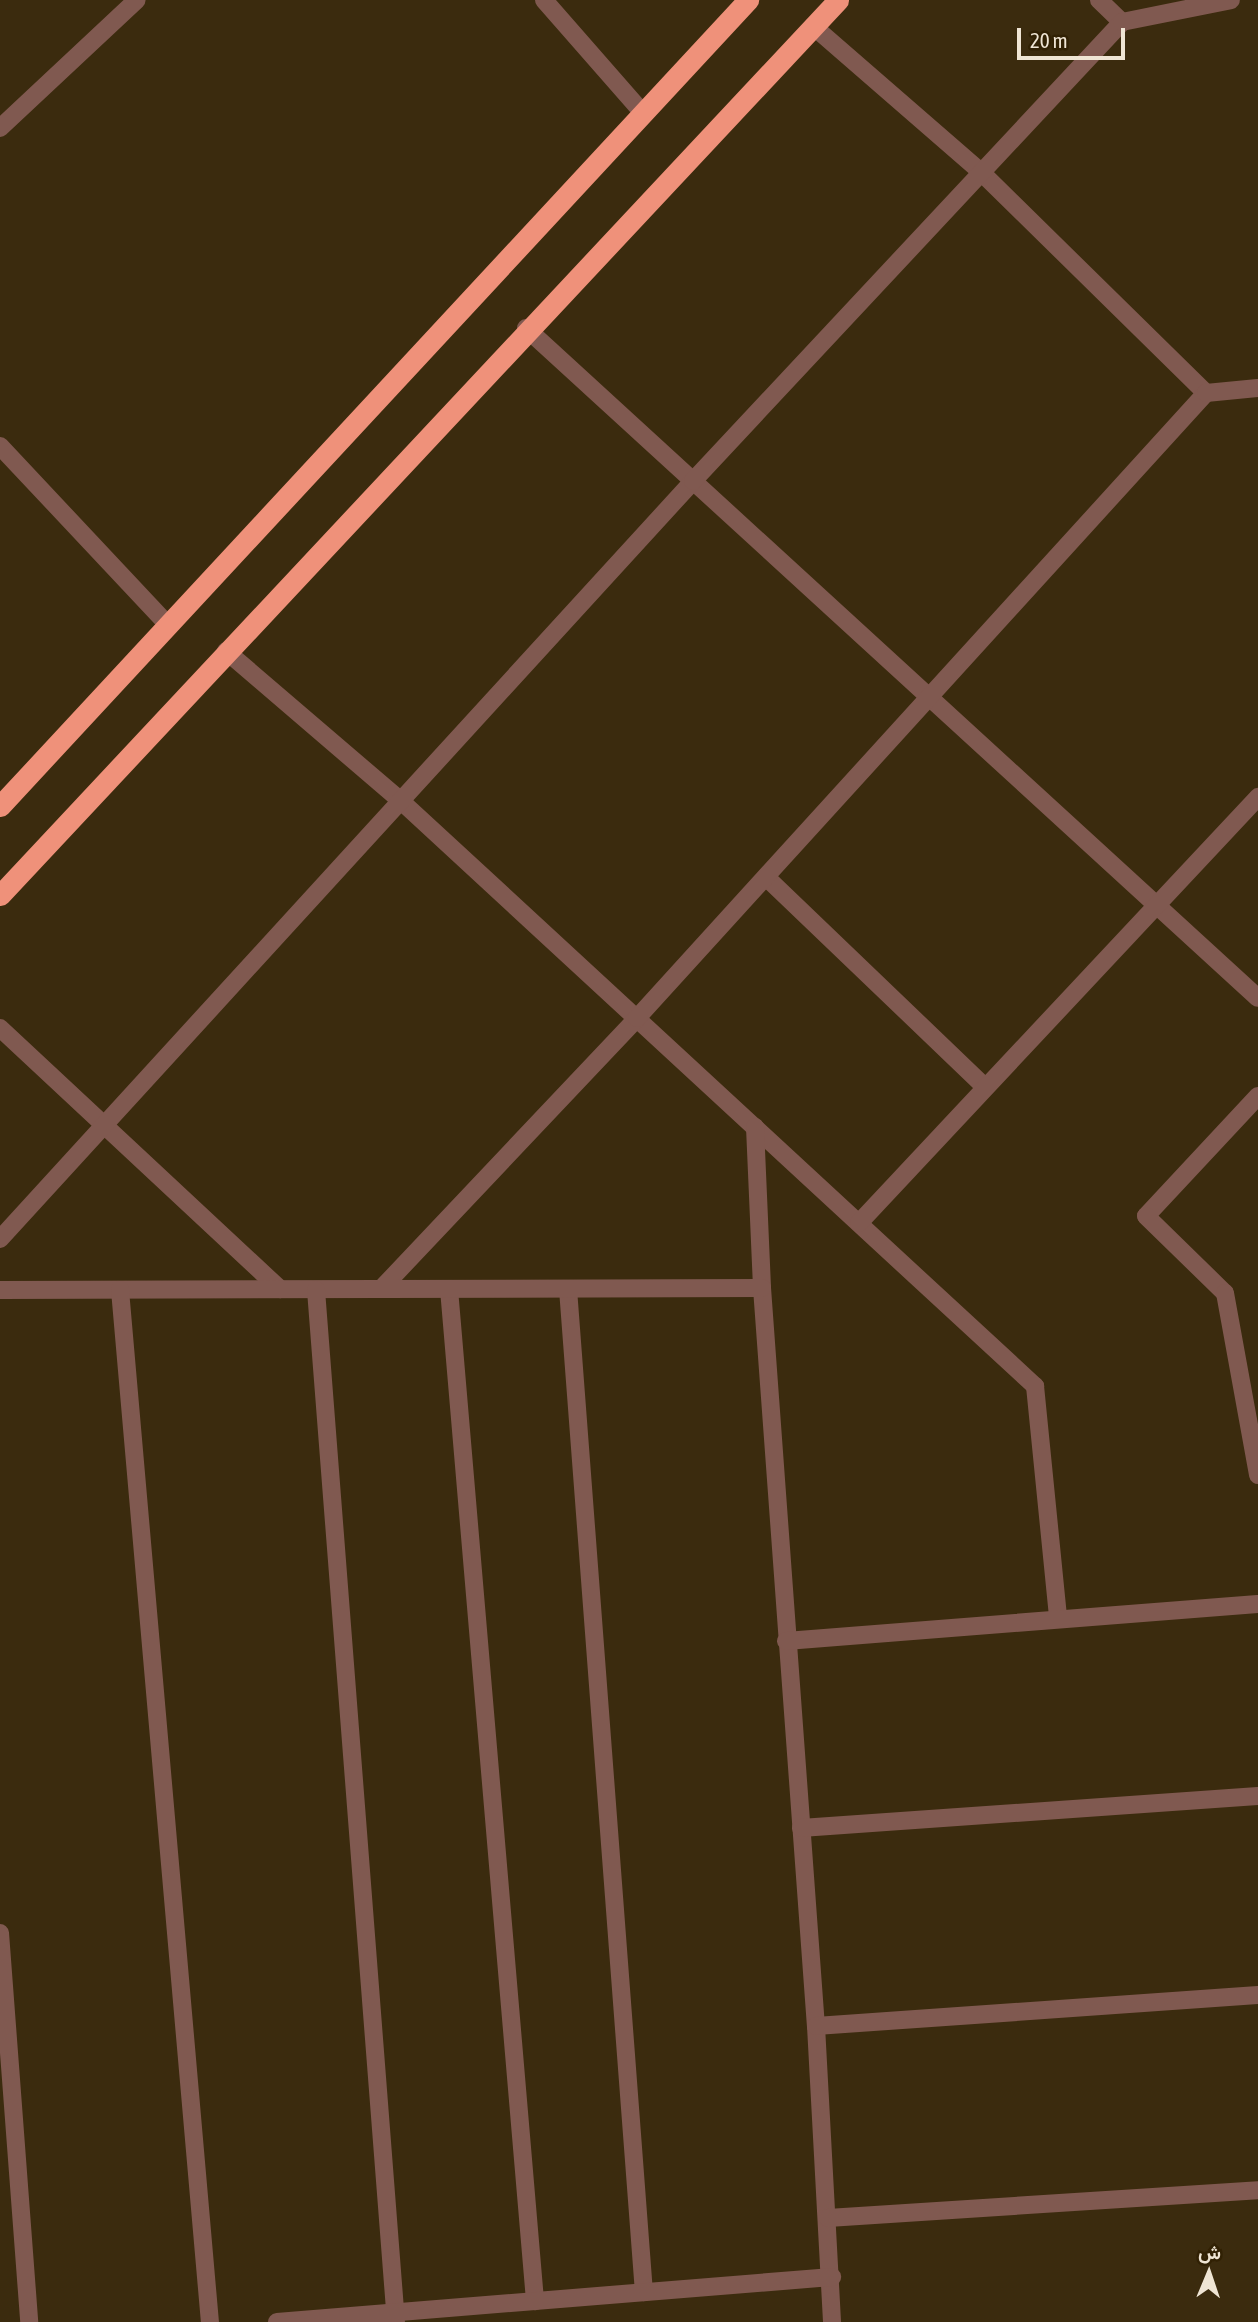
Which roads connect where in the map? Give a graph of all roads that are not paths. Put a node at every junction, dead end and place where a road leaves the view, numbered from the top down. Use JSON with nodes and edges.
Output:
{"nodes":[{"id":1,"x":137,"y":0,"type":"edge"},
{"id":2,"x":544,"y":0,"type":"edge"},
{"id":3,"x":748,"y":0,"type":"edge"},
{"id":4,"x":838,"y":0,"type":"edge"},
{"id":5,"x":1099,"y":0,"type":"edge"},
{"id":6,"x":1231,"y":0,"type":"edge"},
{"id":7,"x":1122,"y":22,"type":"junction"},
{"id":8,"x":813,"y":26,"type":"junction"},
{"id":9,"x":643,"y":113,"type":"junction"},
{"id":10,"x":0,"y":128,"type":"edge"},
{"id":11,"x":981,"y":173,"type":"junction"},
{"id":12,"x":526,"y":328,"type":"junction"},
{"id":13,"x":1258,"y":387,"type":"edge"},
{"id":14,"x":1206,"y":393,"type":"junction"},
{"id":15,"x":0,"y":446,"type":"edge"},
{"id":16,"x":693,"y":481,"type":"junction"},
{"id":17,"x":168,"y":625,"type":"junction"},
{"id":18,"x":226,"y":651,"type":"junction"},
{"id":19,"x":929,"y":697,"type":"junction"},
{"id":20,"x":1258,"y":797,"type":"edge"},
{"id":21,"x":401,"y":801,"type":"junction"},
{"id":22,"x":0,"y":806,"type":"edge"},
{"id":23,"x":766,"y":877,"type":"junction"},
{"id":24,"x":0,"y":895,"type":"edge"},
{"id":25,"x":1156,"y":904,"type":"junction"},
{"id":26,"x":1258,"y":998,"type":"edge"},
{"id":27,"x":637,"y":1018,"type":"junction"},
{"id":28,"x":0,"y":1028,"type":"edge"},
{"id":29,"x":985,"y":1087,"type":"junction"},
{"id":30,"x":1258,"y":1096,"type":"edge"},
{"id":31,"x":105,"y":1124,"type":"junction"},
{"id":32,"x":755,"y":1127,"type":"junction"},
{"id":33,"x":859,"y":1223,"type":"junction"},
{"id":34,"x":0,"y":1239,"type":"edge"},
{"id":35,"x":762,"y":1288,"type":"junction"},
{"id":36,"x":381,"y":1289,"type":"junction"},
{"id":37,"x":449,"y":1289,"type":"junction"},
{"id":38,"x":568,"y":1289,"type":"junction"},
{"id":39,"x":0,"y":1290,"type":"edge"},
{"id":40,"x":120,"y":1290,"type":"junction"},
{"id":41,"x":281,"y":1290,"type":"junction"},
{"id":42,"x":316,"y":1290,"type":"junction"},
{"id":43,"x":1258,"y":1475,"type":"edge"},
{"id":44,"x":1258,"y":1604,"type":"edge"},
{"id":45,"x":1058,"y":1618,"type":"junction"},
{"id":46,"x":786,"y":1641,"type":"junction"},
{"id":47,"x":1258,"y":1796,"type":"edge"},
{"id":48,"x":801,"y":1828,"type":"junction"},
{"id":49,"x":0,"y":1933,"type":"edge"},
{"id":50,"x":1258,"y":1995,"type":"edge"},
{"id":51,"x":816,"y":2025,"type":"junction"},
{"id":52,"x":1258,"y":2190,"type":"edge"},
{"id":53,"x":828,"y":2218,"type":"junction"},
{"id":54,"x":832,"y":2277,"type":"junction"},
{"id":55,"x":644,"y":2292,"type":"junction"},
{"id":56,"x":535,"y":2301,"type":"junction"},
{"id":57,"x":397,"y":2317,"type":"edge"},
{"id":58,"x":29,"y":2322,"type":"edge"},
{"id":59,"x":210,"y":2322,"type":"edge"},
{"id":60,"x":277,"y":2322,"type":"edge"},
{"id":61,"x":832,"y":2322,"type":"edge"}],
"edges":[{"from":1,"to":10,"type":"street"},
{"from":2,"to":9,"type":"street"},
{"from":3,"to":9,"type":"highway"},
{"from":4,"to":8,"type":"highway"},
{"from":5,"to":7,"type":"street"},
{"from":6,"to":7,"type":"street"},
{"from":7,"to":11,"type":"street"},
{"from":8,"to":11,"type":"street"},
{"from":8,"to":12,"type":"highway"},
{"from":9,"to":17,"type":"highway"},
{"from":11,"to":14,"type":"street"},
{"from":11,"to":16,"type":"street"},
{"from":12,"to":16,"type":"street"},
{"from":12,"to":18,"type":"highway"},
{"from":13,"to":14,"type":"street"},
{"from":14,"to":19,"type":"street"},
{"from":15,"to":17,"type":"street"},
{"from":16,"to":19,"type":"street"},
{"from":16,"to":21,"type":"street"},
{"from":17,"to":22,"type":"highway"},
{"from":18,"to":21,"type":"street"},
{"from":18,"to":24,"type":"highway"},
{"from":19,"to":23,"type":"street"},
{"from":19,"to":25,"type":"street"},
{"from":20,"to":25,"type":"street"},
{"from":21,"to":27,"type":"street"},
{"from":21,"to":31,"type":"street"},
{"from":23,"to":27,"type":"street"},
{"from":23,"to":29,"type":"street"},
{"from":25,"to":26,"type":"street"},
{"from":25,"to":29,"type":"street"},
{"from":27,"to":32,"type":"street"},
{"from":27,"to":36,"type":"street"},
{"from":28,"to":31,"type":"street"},
{"from":29,"to":33,"type":"street"},
{"from":30,"to":43,"type":"street"},
{"from":31,"to":34,"type":"street"},
{"from":31,"to":41,"type":"street"},
{"from":32,"to":33,"type":"street"},
{"from":32,"to":35,"type":"street"},
{"from":33,"to":45,"type":"street"},
{"from":35,"to":38,"type":"street"},
{"from":35,"to":46,"type":"street"},
{"from":36,"to":37,"type":"street"},
{"from":36,"to":42,"type":"street"},
{"from":37,"to":38,"type":"street"},
{"from":37,"to":56,"type":"street"},
{"from":38,"to":55,"type":"street"},
{"from":39,"to":40,"type":"street"},
{"from":40,"to":41,"type":"street"},
{"from":40,"to":59,"type":"street"},
{"from":41,"to":42,"type":"street"},
{"from":42,"to":57,"type":"street"},
{"from":44,"to":45,"type":"street"},
{"from":45,"to":46,"type":"street"},
{"from":46,"to":48,"type":"street"},
{"from":47,"to":48,"type":"street"},
{"from":48,"to":51,"type":"street"},
{"from":49,"to":58,"type":"street"},
{"from":50,"to":51,"type":"street"},
{"from":51,"to":53,"type":"street"},
{"from":52,"to":53,"type":"street"},
{"from":53,"to":54,"type":"street"},
{"from":54,"to":55,"type":"street"},
{"from":54,"to":61,"type":"street"},
{"from":55,"to":56,"type":"street"},
{"from":56,"to":57,"type":"street"},
{"from":57,"to":60,"type":"street"}]}
